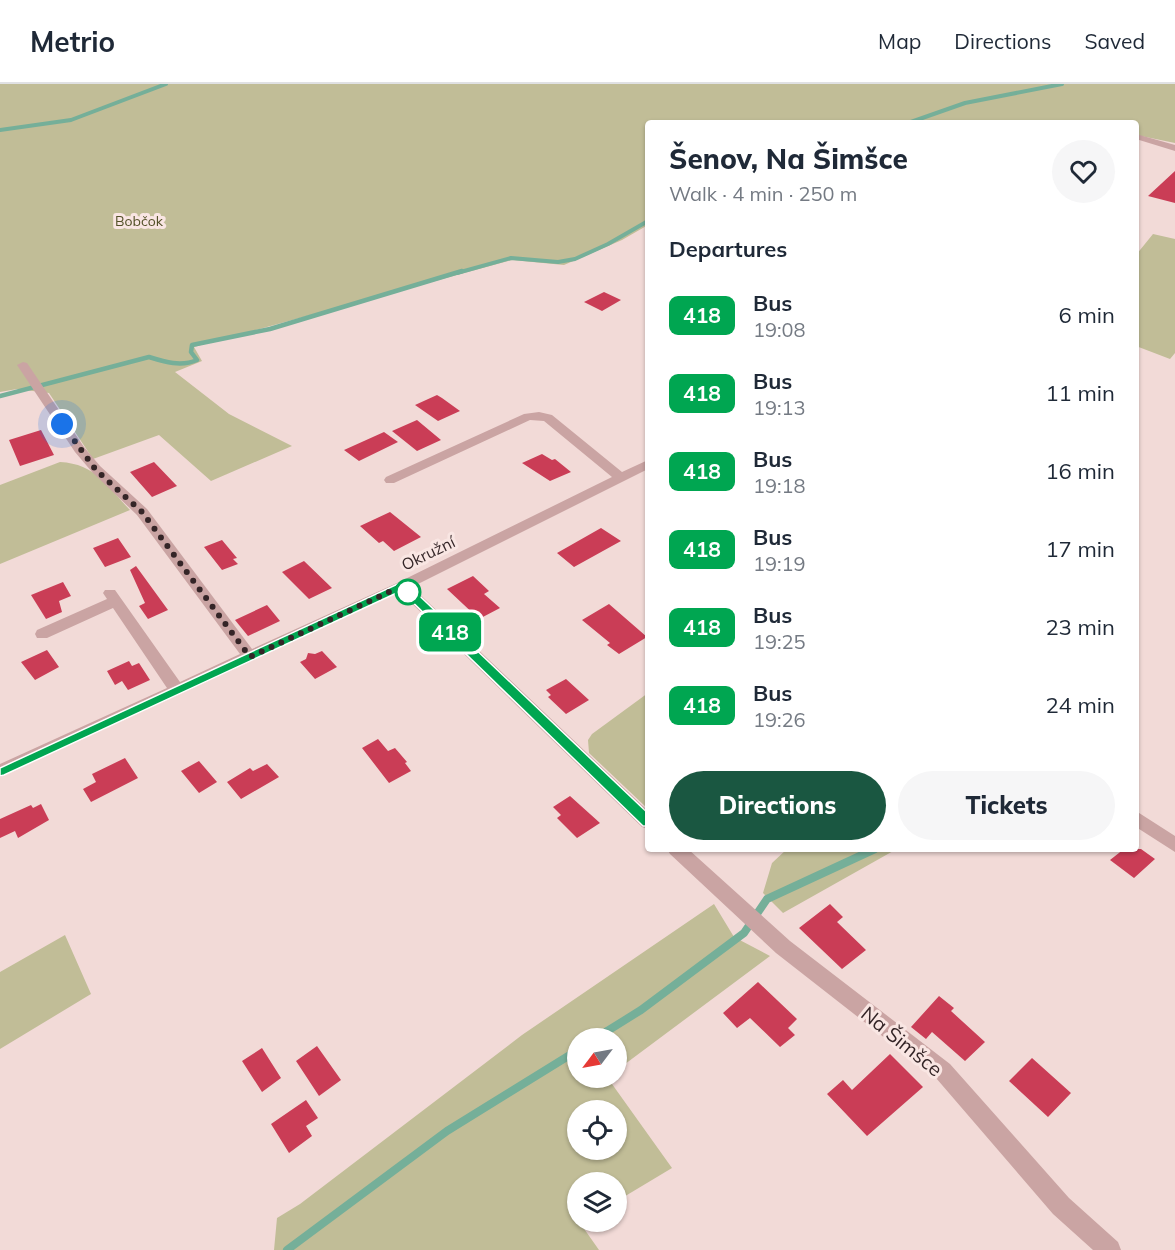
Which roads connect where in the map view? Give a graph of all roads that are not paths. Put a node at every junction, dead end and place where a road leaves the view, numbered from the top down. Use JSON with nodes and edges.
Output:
{"nodes":[{"id":1,"x":1139,"y":138,"type":"edge"},
{"id":2,"x":1175,"y":148,"type":"edge"},
{"id":3,"x":22,"y":365,"type":"dead end"},
{"id":4,"x":645,"y":466,"type":"edge"},
{"id":5,"x":621,"y":478,"type":"junction"},
{"id":6,"x":390,"y":480,"type":"dead end"},
{"id":7,"x":402,"y":586,"type":"junction"},
{"id":8,"x":42,"y":634,"type":"dead end"},
{"id":9,"x":250,"y":657,"type":"junction"},
{"id":10,"x":177,"y":690,"type":"junction"},
{"id":11,"x":0,"y":771,"type":"edge"},
{"id":12,"x":645,"y":819,"type":"edge"},
{"id":13,"x":1139,"y":820,"type":"edge"},
{"id":14,"x":1175,"y":845,"type":"edge"},
{"id":15,"x":679,"y":852,"type":"edge"},
{"id":16,"x":1110,"y":1250,"type":"edge"}],
"edges":[{"from":1,"to":2,"type":"street"},
{"from":3,"to":9,"type":"street"},
{"from":4,"to":5,"type":"street","name":"Okružní"},
{"from":5,"to":6,"type":"street"},
{"from":5,"to":7,"type":"street","name":"Okružní"},
{"from":7,"to":9,"type":"street","name":"Okružní"},
{"from":7,"to":12,"type":"street"},
{"from":8,"to":10,"type":"street"},
{"from":9,"to":10,"type":"street","name":"Okružní"},
{"from":10,"to":11,"type":"street","name":"Okružní"},
{"from":13,"to":14,"type":"street"},
{"from":15,"to":16,"type":"street","name":"Na Šimšce"}]}
